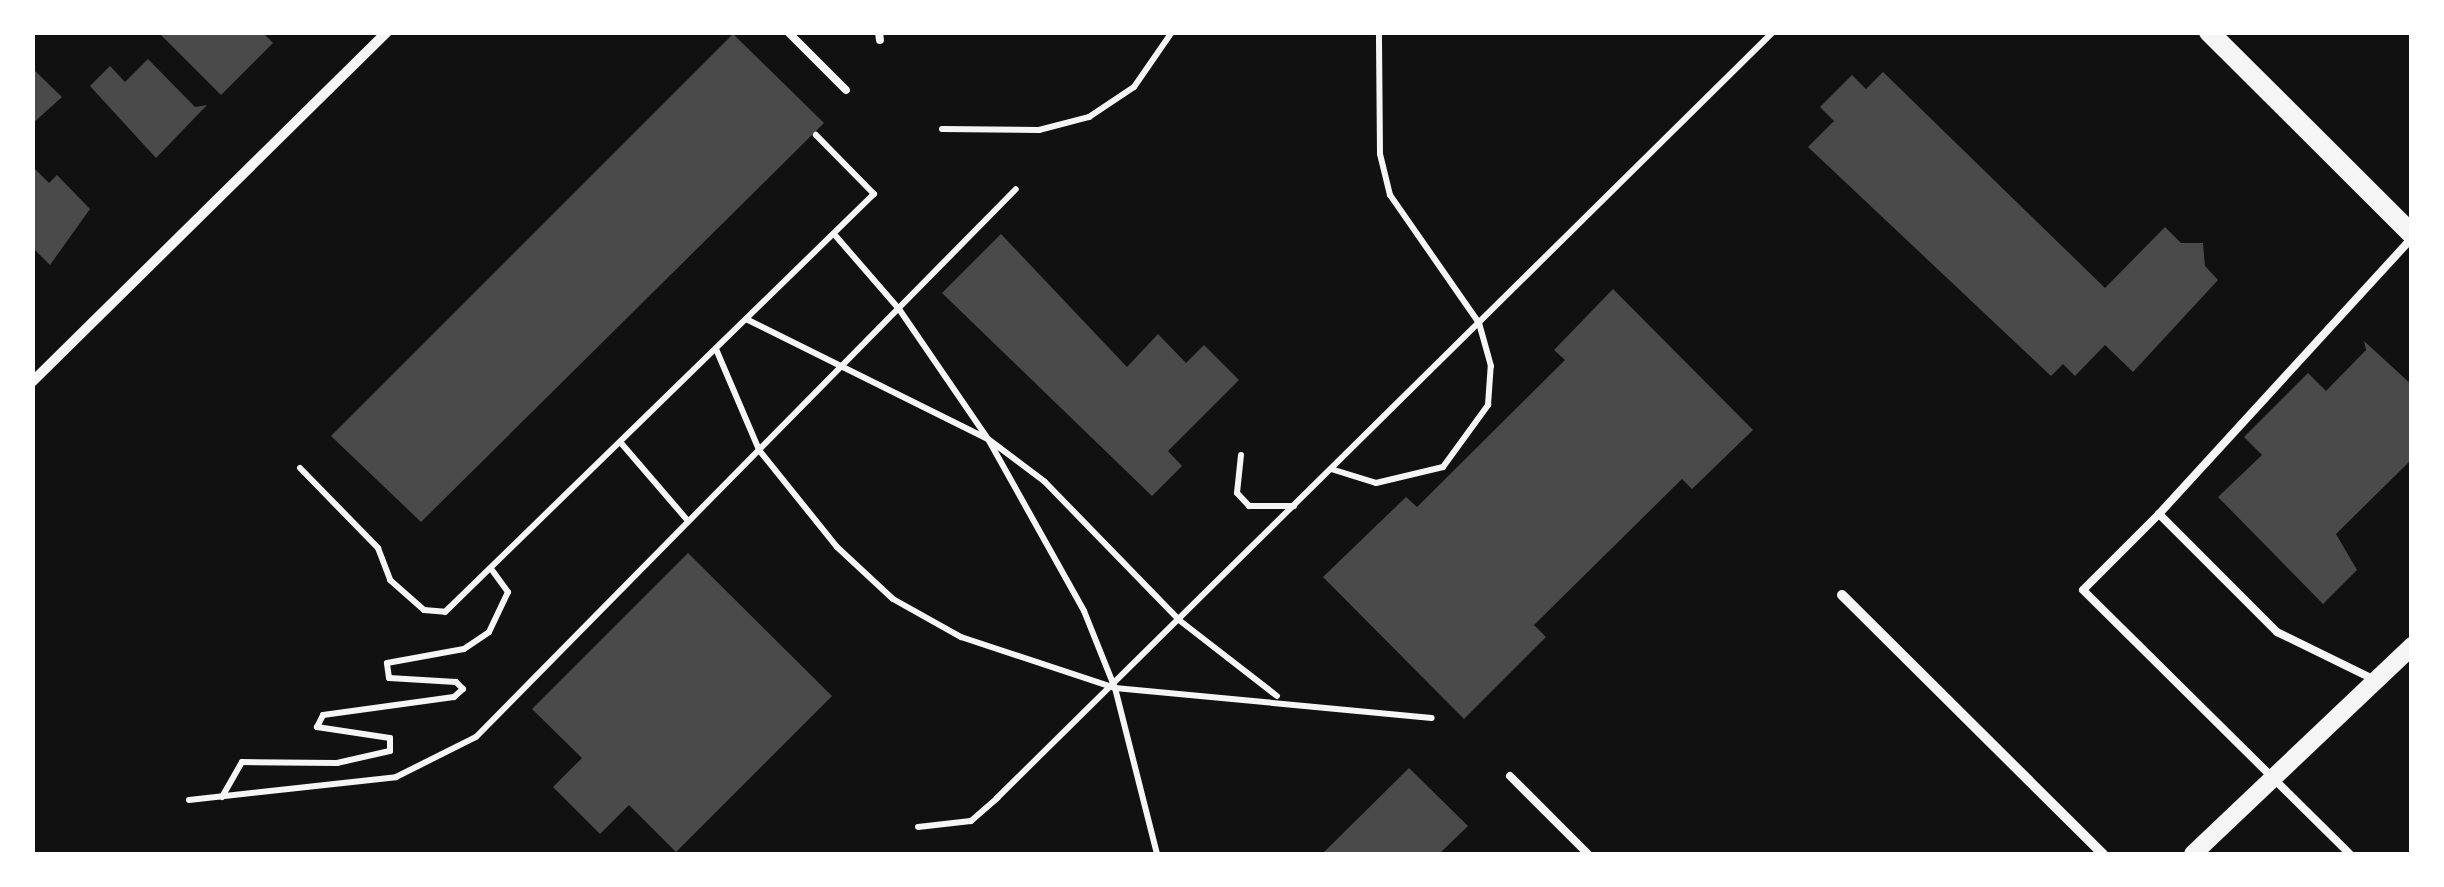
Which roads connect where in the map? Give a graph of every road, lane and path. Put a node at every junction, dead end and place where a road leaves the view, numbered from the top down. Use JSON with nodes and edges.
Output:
{"nodes":[{"id":1,"x":386,"y":32,"type":"edge"},
{"id":2,"x":788,"y":32,"type":"edge"},
{"id":3,"x":1172,"y":32,"type":"edge"},
{"id":4,"x":1379,"y":32,"type":"edge"},
{"id":5,"x":1773,"y":32,"type":"edge"},
{"id":6,"x":2209,"y":32,"type":"edge"},
{"id":7,"x":846,"y":90,"type":"dead end"},
{"id":8,"x":942,"y":129,"type":"dead end"},
{"id":9,"x":816,"y":135,"type":"dead end"},
{"id":10,"x":1016,"y":189,"type":"dead end"},
{"id":11,"x":834,"y":234,"type":"junction"},
{"id":12,"x":2412,"y":236,"type":"edge"},
{"id":13,"x":899,"y":309,"type":"junction"},
{"id":14,"x":746,"y":320,"type":"junction"},
{"id":15,"x":1479,"y":323,"type":"junction"},
{"id":16,"x":716,"y":349,"type":"junction"},
{"id":17,"x":846,"y":362,"type":"junction"},
{"id":18,"x":32,"y":382,"type":"edge"},
{"id":19,"x":988,"y":439,"type":"junction"},
{"id":20,"x":621,"y":443,"type":"junction"},
{"id":21,"x":759,"y":450,"type":"junction"},
{"id":22,"x":1241,"y":455,"type":"dead end"},
{"id":23,"x":300,"y":468,"type":"dead end"},
{"id":24,"x":1332,"y":468,"type":"junction"},
{"id":25,"x":1296,"y":505,"type":"junction"},
{"id":26,"x":2159,"y":514,"type":"junction"},
{"id":27,"x":688,"y":521,"type":"junction"},
{"id":28,"x":494,"y":570,"type":"junction"},
{"id":29,"x":1842,"y":595,"type":"dead end"},
{"id":30,"x":1179,"y":620,"type":"junction"},
{"id":31,"x":2412,"y":646,"type":"edge"},
{"id":32,"x":2375,"y":680,"type":"junction"},
{"id":33,"x":1115,"y":688,"type":"junction"},
{"id":34,"x":1280,"y":698,"type":"junction"},
{"id":35,"x":1432,"y":718,"type":"dead end"},
{"id":36,"x":1510,"y":776,"type":"dead end"},
{"id":37,"x":2270,"y":778,"type":"junction"},
{"id":38,"x":221,"y":797,"type":"junction"},
{"id":39,"x":190,"y":800,"type":"dead end"},
{"id":40,"x":918,"y":828,"type":"dead end"},
{"id":41,"x":1157,"y":854,"type":"edge"},
{"id":42,"x":1588,"y":854,"type":"edge"},
{"id":43,"x":2104,"y":854,"type":"edge"},
{"id":44,"x":2193,"y":854,"type":"edge"},
{"id":45,"x":2350,"y":854,"type":"edge"}],
"edges":[{"from":1,"to":18,"type":"street"},
{"from":2,"to":7,"type":"lane"},
{"from":3,"to":8,"type":"path"},
{"from":4,"to":15,"type":"path"},
{"from":5,"to":15,"type":"path"},
{"from":6,"to":12,"type":"main road"},
{"from":9,"to":11,"type":"path"},
{"from":10,"to":13,"type":"path"},
{"from":11,"to":13,"type":"path"},
{"from":11,"to":14,"type":"path"},
{"from":12,"to":26,"type":"lane"},
{"from":13,"to":17,"type":"path"},
{"from":13,"to":19,"type":"path"},
{"from":14,"to":16,"type":"path"},
{"from":14,"to":17,"type":"path"},
{"from":15,"to":24,"type":"path"},
{"from":15,"to":24,"type":"path"},
{"from":16,"to":20,"type":"path"},
{"from":16,"to":21,"type":"path"},
{"from":17,"to":19,"type":"path"},
{"from":17,"to":21,"type":"path"},
{"from":19,"to":30,"type":"path"},
{"from":19,"to":33,"type":"path"},
{"from":20,"to":27,"type":"path"},
{"from":20,"to":28,"type":"path"},
{"from":21,"to":27,"type":"path"},
{"from":21,"to":33,"type":"path"},
{"from":22,"to":25,"type":"path"},
{"from":23,"to":28,"type":"path"},
{"from":24,"to":25,"type":"path"},
{"from":25,"to":30,"type":"path"},
{"from":26,"to":32,"type":"lane"},
{"from":26,"to":37,"type":"lane"},
{"from":27,"to":38,"type":"path"},
{"from":28,"to":38,"type":"path"},
{"from":29,"to":43,"type":"street"},
{"from":30,"to":33,"type":"path"},
{"from":30,"to":34,"type":"path"},
{"from":31,"to":32,"type":"street"},
{"from":32,"to":37,"type":"street"},
{"from":33,"to":34,"type":"path"},
{"from":33,"to":40,"type":"path"},
{"from":33,"to":41,"type":"path"},
{"from":34,"to":35,"type":"path"},
{"from":36,"to":42,"type":"lane"},
{"from":37,"to":44,"type":"street"},
{"from":37,"to":45,"type":"lane"},
{"from":38,"to":39,"type":"path"}]}
